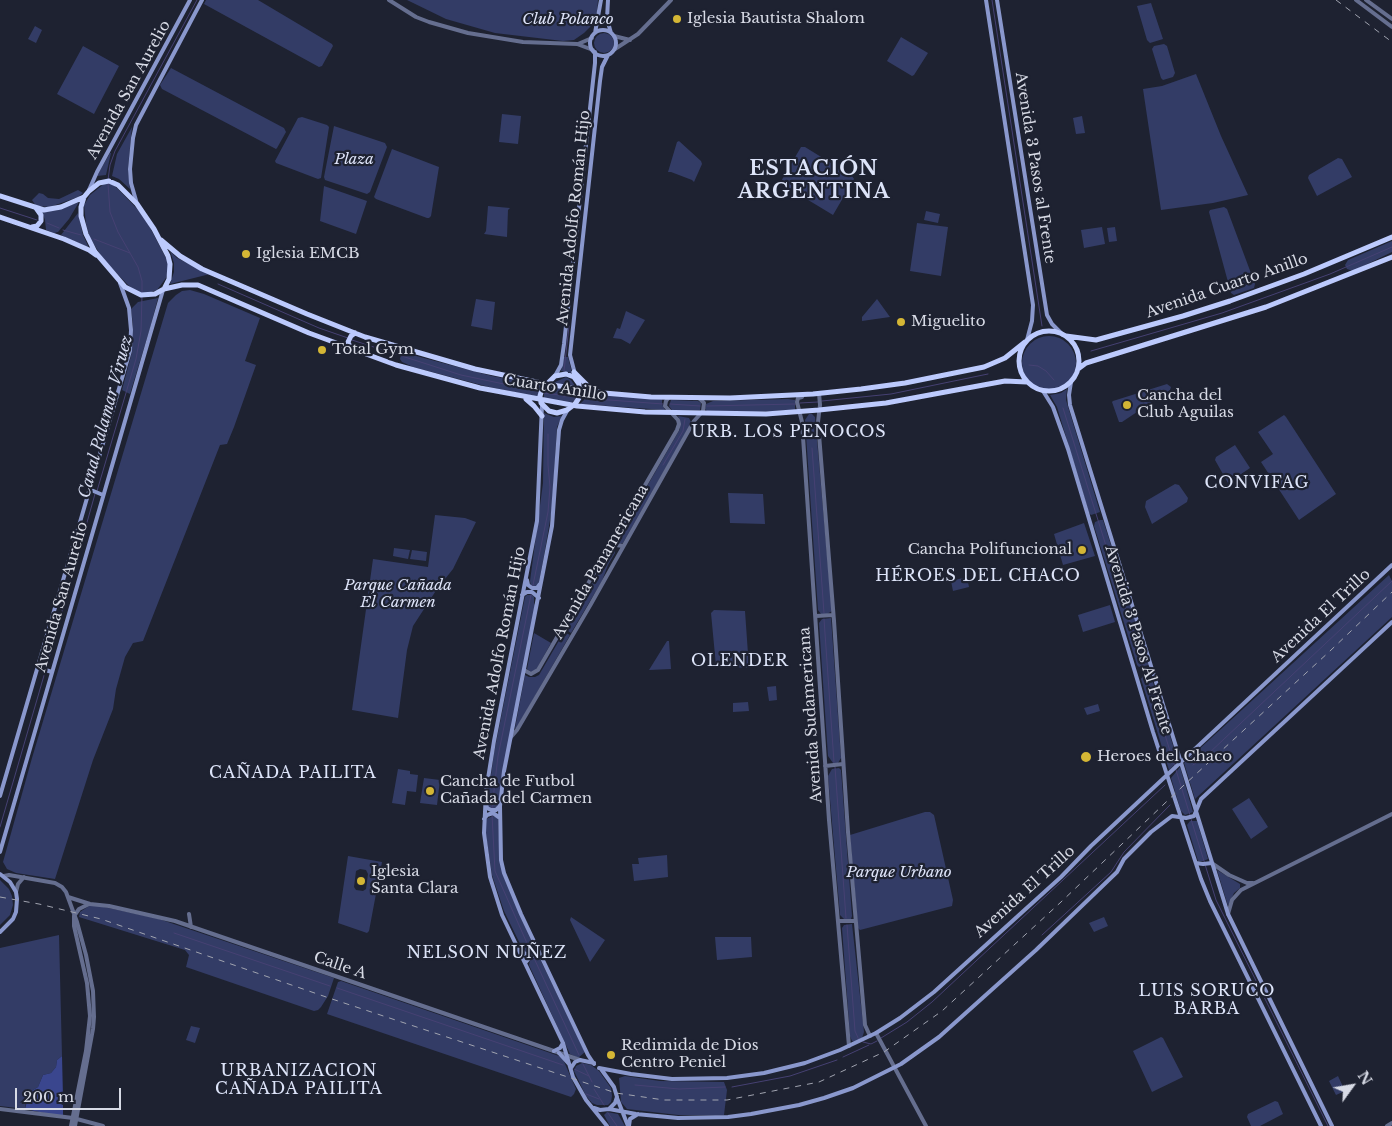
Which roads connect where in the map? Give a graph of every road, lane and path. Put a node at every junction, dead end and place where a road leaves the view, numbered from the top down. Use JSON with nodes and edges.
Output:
{"nodes":[{"id":1,"x":190,"y":0,"type":"edge"},
{"id":2,"x":202,"y":0,"type":"edge"},
{"id":3,"x":389,"y":0,"type":"edge"},
{"id":4,"x":602,"y":0,"type":"edge"},
{"id":5,"x":608,"y":0,"type":"edge"},
{"id":6,"x":671,"y":0,"type":"edge"},
{"id":7,"x":986,"y":0,"type":"edge"},
{"id":8,"x":997,"y":0,"type":"edge"},
{"id":9,"x":1356,"y":0,"type":"edge"},
{"id":10,"x":1366,"y":0,"type":"edge"},
{"id":11,"x":1387,"y":16,"type":"junction"},
{"id":12,"x":1392,"y":19,"type":"edge"},
{"id":13,"x":1384,"y":21,"type":"junction"},
{"id":14,"x":1392,"y":27,"type":"edge"},
{"id":15,"x":595,"y":33,"type":"junction"},
{"id":16,"x":613,"y":35,"type":"junction"},
{"id":17,"x":592,"y":38,"type":"junction"},
{"id":18,"x":997,"y":38,"type":"junction"},
{"id":19,"x":630,"y":40,"type":"junction"},
{"id":20,"x":577,"y":44,"type":"junction"},
{"id":21,"x":615,"y":49,"type":"junction"},
{"id":22,"x":594,"y":51,"type":"junction"},
{"id":23,"x":608,"y":55,"type":"junction"},
{"id":24,"x":596,"y":64,"type":"junction"},
{"id":25,"x":600,"y":82,"type":"junction"},
{"id":26,"x":1019,"y":179,"type":"junction"},
{"id":27,"x":89,"y":191,"type":"junction"},
{"id":28,"x":0,"y":196,"type":"edge"},
{"id":29,"x":84,"y":197,"type":"junction"},
{"id":30,"x":137,"y":204,"type":"junction"},
{"id":31,"x":36,"y":208,"type":"junction"},
{"id":32,"x":0,"y":217,"type":"edge"},
{"id":33,"x":31,"y":227,"type":"junction"},
{"id":34,"x":1392,"y":237,"type":"edge"},
{"id":35,"x":161,"y":240,"type":"junction"},
{"id":36,"x":1392,"y":257,"type":"edge"},
{"id":37,"x":101,"y":259,"type":"junction"},
{"id":38,"x":119,"y":281,"type":"junction"},
{"id":39,"x":163,"y":290,"type":"junction"},
{"id":40,"x":566,"y":320,"type":"junction"},
{"id":41,"x":574,"y":321,"type":"junction"},
{"id":42,"x":346,"y":329,"type":"junction"},
{"id":43,"x":356,"y":333,"type":"junction"},
{"id":44,"x":1064,"y":336,"type":"junction"},
{"id":45,"x":348,"y":339,"type":"junction"},
{"id":46,"x":1026,"y":341,"type":"junction"},
{"id":47,"x":342,"y":346,"type":"junction"},
{"id":48,"x":351,"y":350,"type":"junction"},
{"id":49,"x":1078,"y":369,"type":"junction"},
{"id":50,"x":574,"y":372,"type":"junction"},
{"id":51,"x":555,"y":376,"type":"junction"},
{"id":52,"x":1027,"y":382,"type":"junction"},
{"id":53,"x":1071,"y":382,"type":"junction"},
{"id":54,"x":546,"y":384,"type":"junction"},
{"id":55,"x":579,"y":387,"type":"junction"},
{"id":56,"x":593,"y":391,"type":"junction"},
{"id":57,"x":1043,"y":391,"type":"junction"},
{"id":58,"x":817,"y":395,"type":"junction"},
{"id":59,"x":523,"y":397,"type":"junction"},
{"id":60,"x":669,"y":397,"type":"junction"},
{"id":61,"x":699,"y":398,"type":"junction"},
{"id":62,"x":541,"y":403,"type":"junction"},
{"id":63,"x":571,"y":407,"type":"junction"},
{"id":64,"x":819,"y":408,"type":"junction"},
{"id":65,"x":800,"y":412,"type":"junction"},
{"id":66,"x":671,"y":413,"type":"junction"},
{"id":67,"x":699,"y":414,"type":"junction"},
{"id":68,"x":542,"y":416,"type":"junction"},
{"id":69,"x":92,"y":491,"type":"junction"},
{"id":70,"x":102,"y":494,"type":"junction"},
{"id":71,"x":614,"y":538,"type":"junction"},
{"id":72,"x":610,"y":546,"type":"junction"},
{"id":73,"x":623,"y":546,"type":"junction"},
{"id":74,"x":619,"y":553,"type":"junction"},
{"id":75,"x":530,"y":556,"type":"junction"},
{"id":76,"x":1392,"y":565,"type":"edge"},
{"id":77,"x":540,"y":584,"type":"junction"},
{"id":78,"x":523,"y":594,"type":"junction"},
{"id":79,"x":538,"y":597,"type":"junction"},
{"id":80,"x":834,"y":615,"type":"junction"},
{"id":81,"x":1134,"y":615,"type":"joint"},
{"id":82,"x":816,"y":616,"type":"junction"},
{"id":83,"x":1392,"y":622,"type":"edge"},
{"id":84,"x":40,"y":668,"type":"junction"},
{"id":85,"x":524,"y":670,"type":"junction"},
{"id":86,"x":51,"y":671,"type":"junction"},
{"id":87,"x":511,"y":737,"type":"junction"},
{"id":88,"x":1178,"y":751,"type":"junction"},
{"id":89,"x":1188,"y":755,"type":"junction"},
{"id":90,"x":1180,"y":763,"type":"junction"},
{"id":91,"x":844,"y":764,"type":"junction"},
{"id":92,"x":825,"y":766,"type":"junction"},
{"id":93,"x":1169,"y":772,"type":"junction"},
{"id":94,"x":486,"y":790,"type":"junction"},
{"id":95,"x":0,"y":796,"type":"edge"},
{"id":96,"x":500,"y":807,"type":"junction"},
{"id":97,"x":1392,"y":814,"type":"edge"},
{"id":98,"x":1195,"y":815,"type":"junction"},
{"id":99,"x":485,"y":817,"type":"junction"},
{"id":100,"x":500,"y":818,"type":"junction"},
{"id":101,"x":1184,"y":818,"type":"junction"},
{"id":102,"x":0,"y":852,"type":"edge"},
{"id":103,"x":1196,"y":863,"type":"junction"},
{"id":104,"x":1208,"y":863,"type":"junction"},
{"id":105,"x":2,"y":875,"type":"edge"},
{"id":106,"x":24,"y":877,"type":"junction"},
{"id":107,"x":1253,"y":883,"type":"junction"},
{"id":108,"x":16,"y":892,"type":"junction"},
{"id":109,"x":68,"y":897,"type":"junction"},
{"id":110,"x":90,"y":904,"type":"junction"},
{"id":111,"x":188,"y":914,"type":"dead end"},
{"id":112,"x":1228,"y":914,"type":"junction"},
{"id":113,"x":502,"y":915,"type":"junction"},
{"id":114,"x":74,"y":916,"type":"junction"},
{"id":115,"x":856,"y":920,"type":"junction"},
{"id":116,"x":838,"y":921,"type":"junction"},
{"id":117,"x":191,"y":926,"type":"junction"},
{"id":118,"x":0,"y":932,"type":"edge"},
{"id":119,"x":535,"y":948,"type":"junction"},
{"id":120,"x":539,"y":955,"type":"junction"},
{"id":121,"x":526,"y":961,"type":"junction"},
{"id":122,"x":876,"y":1033,"type":"junction"},
{"id":123,"x":870,"y":1036,"type":"junction"},
{"id":124,"x":563,"y":1043,"type":"junction"},
{"id":125,"x":849,"y":1046,"type":"junction"},
{"id":126,"x":556,"y":1052,"type":"junction"},
{"id":127,"x":567,"y":1056,"type":"junction"},
{"id":128,"x":580,"y":1060,"type":"junction"},
{"id":129,"x":594,"y":1064,"type":"junction"},
{"id":130,"x":570,"y":1066,"type":"junction"},
{"id":131,"x":894,"y":1067,"type":"junction"},
{"id":132,"x":599,"y":1068,"type":"junction"},
{"id":133,"x":617,"y":1097,"type":"junction"},
{"id":134,"x":592,"y":1107,"type":"junction"},
{"id":135,"x":0,"y":1109,"type":"edge"},
{"id":136,"x":608,"y":1109,"type":"junction"},
{"id":137,"x":621,"y":1112,"type":"junction"},
{"id":138,"x":638,"y":1114,"type":"junction"},
{"id":139,"x":75,"y":1119,"type":"junction"},
{"id":140,"x":1392,"y":1124,"type":"edge"},
{"id":141,"x":73,"y":1126,"type":"edge"},
{"id":142,"x":103,"y":1126,"type":"edge"},
{"id":143,"x":607,"y":1126,"type":"edge"},
{"id":144,"x":628,"y":1126,"type":"edge"},
{"id":145,"x":926,"y":1126,"type":"edge"},
{"id":146,"x":1321,"y":1126,"type":"edge"},
{"id":147,"x":1332,"y":1126,"type":"edge"},
{"id":148,"x":1387,"y":1126,"type":"edge"}],
"edges":[{"from":1,"to":27,"type":"main road","name":"Avenida San Aurelio"},
{"from":2,"to":30,"type":"main road","name":"Avenida San Aurelio"},
{"from":3,"to":20,"type":"street"},
{"from":4,"to":15,"type":"main road"},
{"from":5,"to":16,"type":"main road"},
{"from":6,"to":19,"type":"street"},
{"from":7,"to":18,"type":"main road","name":"Avenida 3 Pasos al Frente"},
{"from":8,"to":18,"type":"main road","name":"Avenida 3 Pasos al Frente"},
{"from":9,"to":13,"type":"street"},
{"from":10,"to":11,"type":"street"},
{"from":11,"to":12,"type":"street"},
{"from":11,"to":13,"type":"street"},
{"from":13,"to":14,"type":"street"},
{"from":15,"to":16,"type":"main road"},
{"from":15,"to":17,"type":"main road"},
{"from":16,"to":19,"type":"street"},
{"from":16,"to":21,"type":"main road"},
{"from":17,"to":20,"type":"street"},
{"from":17,"to":22,"type":"main road"},
{"from":18,"to":26,"type":"main road","name":"Avenida 3 Pasos al Frente"},
{"from":18,"to":26,"type":"main road","name":"Avenida 3 Pasos al Frente"},
{"from":19,"to":21,"type":"street"},
{"from":20,"to":22,"type":"street"},
{"from":21,"to":23,"type":"main road"},
{"from":22,"to":23,"type":"main road"},
{"from":22,"to":24,"type":"main road","name":"Avenida Adolfo Román Hijo"},
{"from":23,"to":25,"type":"main road","name":"Avenida Adolfo Román Hijo"},
{"from":24,"to":25,"type":"main road"},
{"from":24,"to":40,"type":"main road","name":"Avenida Adolfo Román Hijo"},
{"from":25,"to":41,"type":"main road","name":"Avenida Adolfo Román Hijo"},
{"from":26,"to":44,"type":"main road","name":"Avenida 3 Pasos al Frente"},
{"from":26,"to":46,"type":"main road","name":"Avenida 3 Pasos al Frente"},
{"from":27,"to":29,"type":"highway"},
{"from":27,"to":30,"type":"highway"},
{"from":28,"to":31,"type":"highway"},
{"from":29,"to":31,"type":"highway"},
{"from":29,"to":37,"type":"highway"},
{"from":30,"to":35,"type":"highway"},
{"from":31,"to":33,"type":"highway"},
{"from":32,"to":33,"type":"highway"},
{"from":33,"to":37,"type":"highway"},
{"from":34,"to":44,"type":"highway","name":"Avenida Cuarto Anillo"},
{"from":35,"to":39,"type":"highway"},
{"from":35,"to":42,"type":"highway","name":"Cuarto Anillo"},
{"from":36,"to":49,"type":"highway","name":"Avenida Cuarto Anillo"},
{"from":37,"to":38,"type":"highway"},
{"from":38,"to":39,"type":"highway","name":"Cuarto Anillo"},
{"from":38,"to":69,"type":"main road","name":"Avenida San Aurelio"},
{"from":39,"to":47,"type":"highway","name":"Cuarto Anillo"},
{"from":39,"to":70,"type":"main road","name":"Avenida San Aurelio"},
{"from":40,"to":41,"type":"main road"},
{"from":40,"to":51,"type":"main road","name":"Avenida Adolfo Román Hijo"},
{"from":41,"to":50,"type":"main road","name":"Avenida Adolfo Román Hijo"},
{"from":42,"to":43,"type":"highway","name":"Cuarto Anillo"},
{"from":42,"to":45,"type":"highway"},
{"from":43,"to":45,"type":"highway"},
{"from":43,"to":54,"type":"highway","name":"Cuarto Anillo"},
{"from":44,"to":46,"type":"highway"},
{"from":44,"to":49,"type":"highway"},
{"from":45,"to":47,"type":"highway"},
{"from":45,"to":48,"type":"highway"},
{"from":46,"to":52,"type":"highway"},
{"from":46,"to":58,"type":"highway"},
{"from":47,"to":48,"type":"highway","name":"Cuarto Anillo"},
{"from":48,"to":59,"type":"highway","name":"Cuarto Anillo"},
{"from":49,"to":53,"type":"highway"},
{"from":50,"to":55,"type":"main road","name":"Avenida Adolfo Román Hijo"},
{"from":50,"to":56,"type":"highway"},
{"from":51,"to":54,"type":"highway"},
{"from":51,"to":55,"type":"highway"},
{"from":52,"to":57,"type":"highway"},
{"from":52,"to":64,"type":"highway","name":"Cuarto Anillo"},
{"from":53,"to":57,"type":"highway"},
{"from":53,"to":81,"type":"main road","name":"Avenida 3 Pasos al Frente"},
{"from":54,"to":55,"type":"highway","name":"Cuarto Anillo"},
{"from":54,"to":62,"type":"highway"},
{"from":55,"to":56,"type":"highway"},
{"from":55,"to":63,"type":"highway"},
{"from":56,"to":60,"type":"highway"},
{"from":57,"to":93,"type":"main road","name":"Avenida 3 Pasos Al Frente"},
{"from":58,"to":61,"type":"highway"},
{"from":58,"to":64,"type":"street","name":"Avenida Sudamericana"},
{"from":58,"to":65,"type":"street","name":"Avenida Sudamericana"},
{"from":59,"to":62,"type":"highway","name":"Cuarto Anillo"},
{"from":59,"to":68,"type":"highway"},
{"from":60,"to":61,"type":"highway"},
{"from":60,"to":66,"type":"street","name":"Avenida Panamericana"},
{"from":61,"to":67,"type":"street","name":"Avenida Panamericana"},
{"from":62,"to":63,"type":"highway","name":"Cuarto Anillo"},
{"from":62,"to":63,"type":"highway"},
{"from":62,"to":68,"type":"main road","name":"Avenida Adolfo Román Hijo"},
{"from":63,"to":66,"type":"highway","name":"Cuarto Anillo"},
{"from":63,"to":77,"type":"main road","name":"Avenida Adolfo Román Hijo"},
{"from":64,"to":65,"type":"highway","name":"Cuarto Anillo"},
{"from":64,"to":80,"type":"street","name":"Avenida Sudamericana"},
{"from":65,"to":67,"type":"highway","name":"Cuarto Anillo"},
{"from":65,"to":82,"type":"street","name":"Avenida Sudamericana"},
{"from":66,"to":67,"type":"highway","name":"Cuarto Anillo"},
{"from":66,"to":71,"type":"street","name":"Avenida Panamericana"},
{"from":67,"to":73,"type":"street","name":"Avenida Panamericana"},
{"from":68,"to":75,"type":"main road","name":"Avenida Adolfo Román Hijo"},
{"from":69,"to":70,"type":"main road"},
{"from":69,"to":84,"type":"main road","name":"Avenida San Aurelio"},
{"from":70,"to":86,"type":"main road","name":"Avenida San Aurelio"},
{"from":71,"to":72,"type":"street","name":"Avenida Panamericana"},
{"from":71,"to":73,"type":"street"},
{"from":72,"to":74,"type":"street"},
{"from":72,"to":85,"type":"street","name":"Avenida Panamericana"},
{"from":73,"to":74,"type":"street","name":"Avenida Panamericana"},
{"from":74,"to":87,"type":"street","name":"Avenida Panamericana"},
{"from":75,"to":77,"type":"main road"},
{"from":75,"to":78,"type":"main road","name":"Avenida Adolfo Román Hijo"},
{"from":76,"to":89,"type":"main road","name":"Avenida El Trillo"},
{"from":77,"to":79,"type":"main road","name":"Avenida Adolfo Román Hijo"},
{"from":78,"to":79,"type":"main road"},
{"from":78,"to":94,"type":"main road","name":"Avenida Adolfo Román Hijo"},
{"from":79,"to":85,"type":"main road","name":"Avenida Adolfo Román Hijo"},
{"from":80,"to":82,"type":"street"},
{"from":80,"to":91,"type":"street","name":"Avenida Sudamericana"},
{"from":81,"to":88,"type":"main road","name":"Avenida 3 Pasos Al Frente"},
{"from":82,"to":92,"type":"street","name":"Avenida Sudamericana"},
{"from":83,"to":98,"type":"main road"},
{"from":84,"to":86,"type":"main road"},
{"from":84,"to":95,"type":"main road","name":"Avenida San Aurelio"},
{"from":85,"to":87,"type":"main road","name":"Avenida Adolfo Román Hijo"},
{"from":86,"to":102,"type":"main road","name":"Avenida San Aurelio"},
{"from":87,"to":96,"type":"main road","name":"Avenida Adolfo Román Hijo"},
{"from":88,"to":89,"type":"main road"},
{"from":88,"to":90,"type":"main road","name":"Avenida 3 Pasos Al Frente"},
{"from":89,"to":90,"type":"main road","name":"Avenida El Trillo"},
{"from":90,"to":93,"type":"main road","name":"Avenida El Trillo"},
{"from":90,"to":98,"type":"main road","name":"Avenida 3 Pasos Al Frente"},
{"from":91,"to":92,"type":"street"},
{"from":91,"to":115,"type":"street","name":"Avenida Sudamericana"},
{"from":92,"to":116,"type":"street","name":"Avenida Sudamericana"},
{"from":93,"to":101,"type":"main road","name":"Avenida 3 Pasos Al Frente"},
{"from":93,"to":122,"type":"main road","name":"Avenida El Trillo"},
{"from":94,"to":96,"type":"main road"},
{"from":94,"to":99,"type":"main road","name":"Avenida Adolfo Román Hijo"},
{"from":96,"to":100,"type":"main road","name":"Avenida Adolfo Román Hijo"},
{"from":97,"to":107,"type":"street"},
{"from":98,"to":101,"type":"main road"},
{"from":98,"to":104,"type":"main road","name":"Avenida 3 Pasos Al Frente"},
{"from":99,"to":100,"type":"main road"},
{"from":99,"to":113,"type":"main road","name":"Avenida Adolfo Román Hijo"},
{"from":100,"to":119,"type":"main road","name":"Avenida Adolfo Román Hijo"},
{"from":101,"to":103,"type":"main road","name":"Avenida 3 Pasos Al Frente"},
{"from":101,"to":131,"type":"main road"},
{"from":103,"to":104,"type":"main road"},
{"from":103,"to":146,"type":"main road","name":"Avenida 3 Pasos Al Frente"},
{"from":104,"to":107,"type":"street"},
{"from":104,"to":112,"type":"main road","name":"Avenida 3 Pasos Al Frente"},
{"from":105,"to":106,"type":"street"},
{"from":105,"to":108,"type":"main road"},
{"from":106,"to":108,"type":"street"},
{"from":106,"to":109,"type":"street"},
{"from":107,"to":112,"type":"street"},
{"from":108,"to":118,"type":"main road"},
{"from":109,"to":110,"type":"street","name":"Calle A"},
{"from":109,"to":114,"type":"street"},
{"from":110,"to":114,"type":"street"},
{"from":110,"to":117,"type":"street","name":"Calle A"},
{"from":111,"to":117,"type":"street"},
{"from":112,"to":147,"type":"main road","name":"Avenida 3 Pasos Al Frente"},
{"from":113,"to":119,"type":"main road"},
{"from":113,"to":121,"type":"main road","name":"Avenida Adolfo Román Hijo"},
{"from":114,"to":139,"type":"street"},
{"from":115,"to":116,"type":"street"},
{"from":115,"to":123,"type":"street","name":"Avenida Sudamericana"},
{"from":116,"to":125,"type":"street","name":"Avenida Sudamericana"},
{"from":117,"to":126,"type":"street","name":"Calle A"},
{"from":119,"to":120,"type":"main road","name":"Avenida Adolfo Román Hijo"},
{"from":120,"to":121,"type":"main road"},
{"from":120,"to":129,"type":"main road","name":"Avenida Adolfo Román Hijo"},
{"from":121,"to":124,"type":"main road","name":"Avenida Adolfo Román Hijo"},
{"from":122,"to":123,"type":"main road","name":"Avenida El Trillo"},
{"from":122,"to":131,"type":"street"},
{"from":123,"to":125,"type":"main road","name":"Avenida El Trillo"},
{"from":124,"to":126,"type":"main road"},
{"from":124,"to":127,"type":"main road","name":"Avenida Adolfo Román Hijo"},
{"from":125,"to":132,"type":"main road","name":"Avenida El Trillo"},
{"from":126,"to":127,"type":"street","name":"Calle A"},
{"from":126,"to":130,"type":"main road"},
{"from":127,"to":128,"type":"street","name":"Calle A"},
{"from":127,"to":130,"type":"main road","name":"Avenida Adolfo Román Hijo"},
{"from":128,"to":129,"type":"main road"},
{"from":128,"to":130,"type":"main road"},
{"from":129,"to":132,"type":"main road"},
{"from":130,"to":134,"type":"main road","name":"Avenida Adolfo Román Hijo"},
{"from":131,"to":138,"type":"main road"},
{"from":131,"to":145,"type":"street"},
{"from":132,"to":133,"type":"main road"},
{"from":133,"to":136,"type":"main road"},
{"from":133,"to":137,"type":"main road"},
{"from":134,"to":136,"type":"main road"},
{"from":134,"to":143,"type":"main road","name":"Avenida Adolfo Román Hijo"},
{"from":135,"to":139,"type":"street"},
{"from":136,"to":137,"type":"main road"},
{"from":137,"to":138,"type":"main road"},
{"from":137,"to":144,"type":"main road"},
{"from":138,"to":144,"type":"main road"},
{"from":139,"to":141,"type":"street"},
{"from":139,"to":142,"type":"street"},
{"from":140,"to":148,"type":"street"}]}
